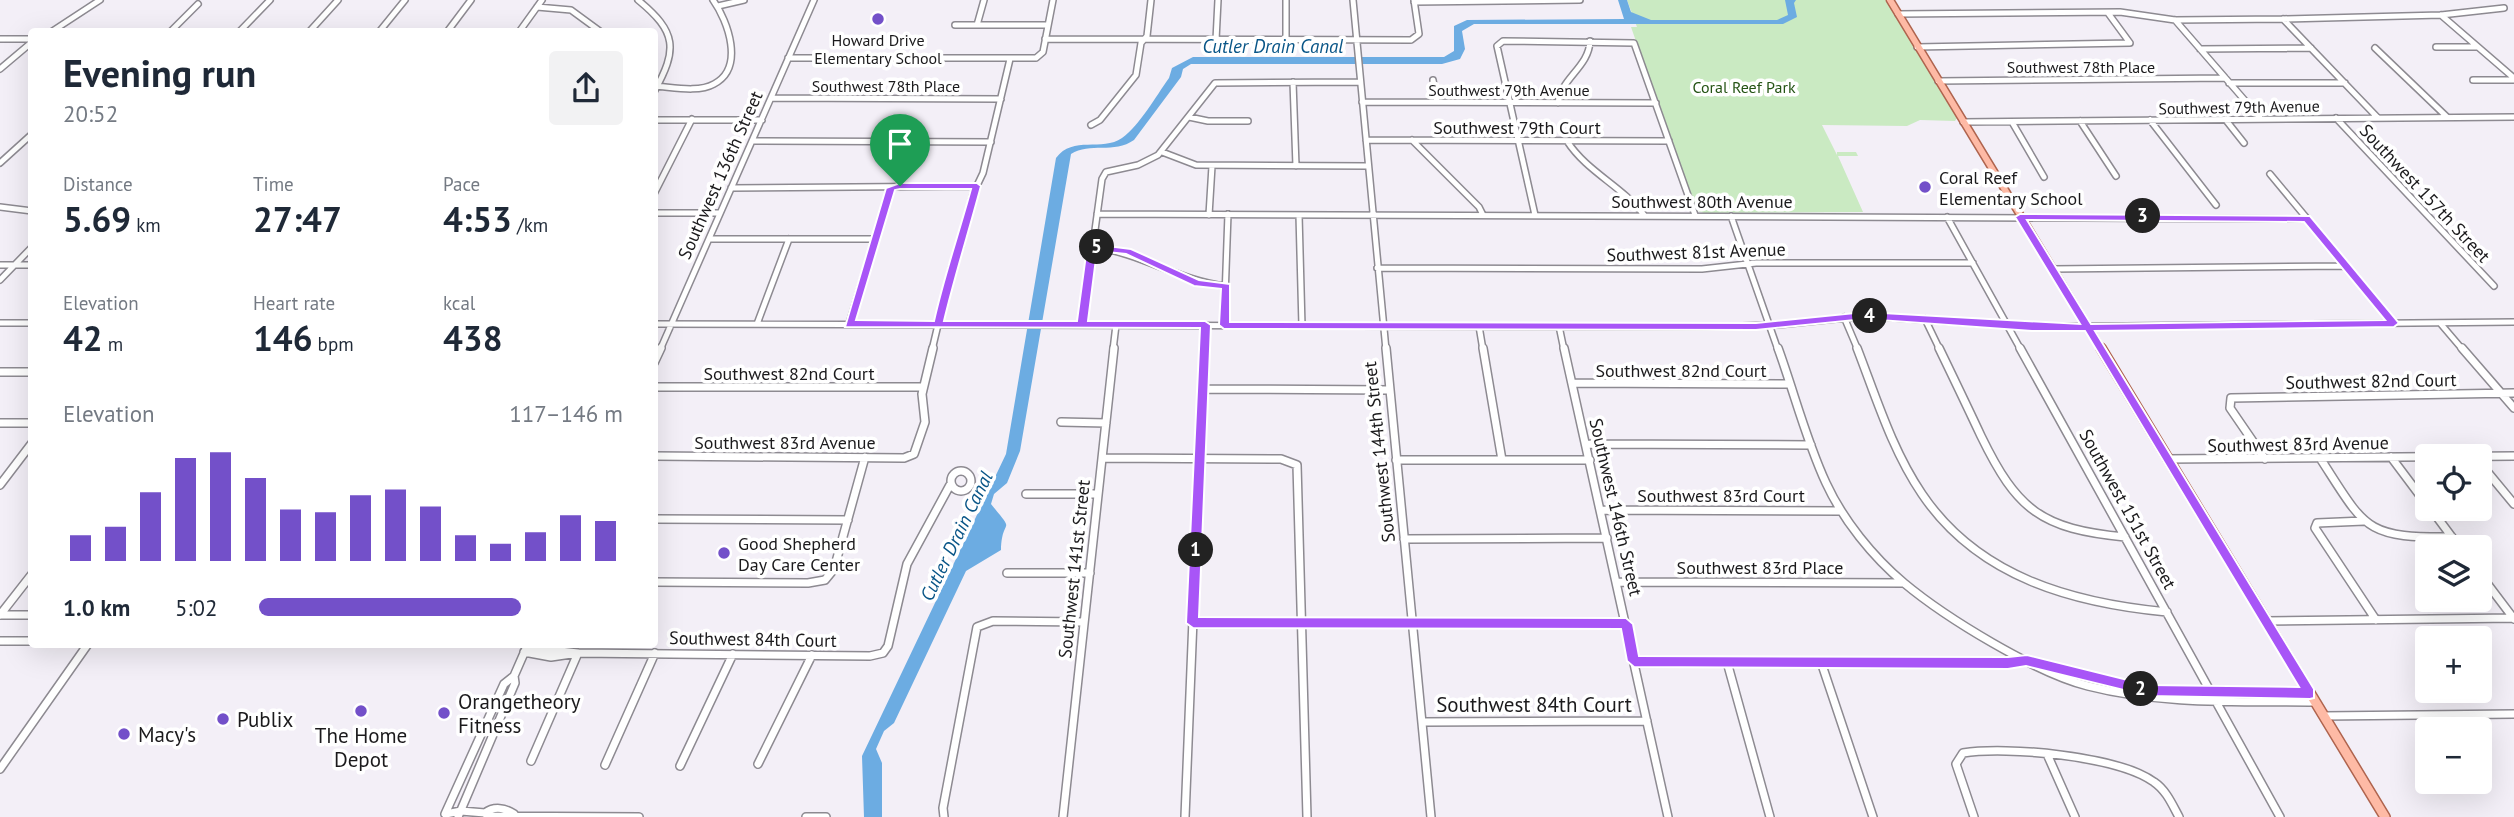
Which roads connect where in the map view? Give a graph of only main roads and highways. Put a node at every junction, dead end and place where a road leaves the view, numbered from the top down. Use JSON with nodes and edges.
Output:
{"nodes":[{"id":1,"x":1889,"y":0,"type":"edge"},
{"id":2,"x":2385,"y":817,"type":"edge"}],
"edges":[{"from":1,"to":2,"type":"main road"}]}
